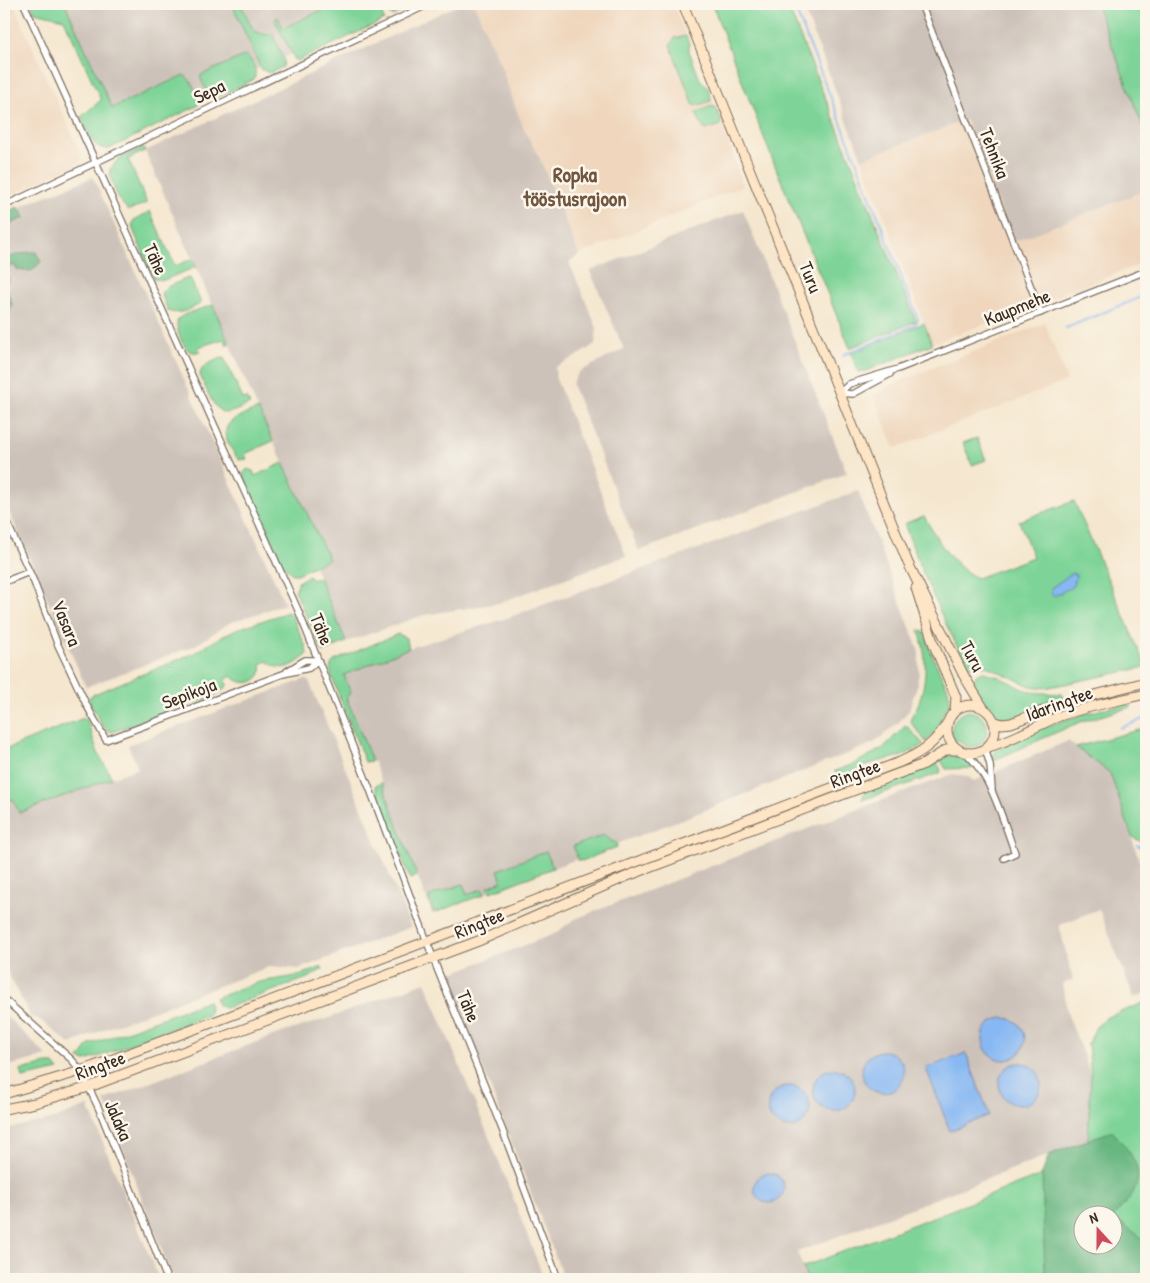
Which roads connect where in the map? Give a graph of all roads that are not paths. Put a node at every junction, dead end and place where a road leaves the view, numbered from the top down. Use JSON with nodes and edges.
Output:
{"nodes":[{"id":1,"x":24,"y":4,"type":"edge"},
{"id":2,"x":428,"y":4,"type":"edge"},
{"id":3,"x":683,"y":4,"type":"edge"},
{"id":4,"x":921,"y":4,"type":"edge"},
{"id":5,"x":95,"y":163,"type":"junction"},
{"id":6,"x":4,"y":206,"type":"edge"},
{"id":7,"x":1146,"y":272,"type":"edge"},
{"id":8,"x":1041,"y":312,"type":"junction"},
{"id":9,"x":898,"y":369,"type":"junction"},
{"id":10,"x":840,"y":392,"type":"junction"},
{"id":11,"x":4,"y":516,"type":"edge"},
{"id":12,"x":908,"y":563,"type":"junction"},
{"id":13,"x":29,"y":572,"type":"junction"},
{"id":14,"x":4,"y":582,"type":"edge"},
{"id":15,"x":318,"y":660,"type":"junction"},
{"id":16,"x":1146,"y":682,"type":"edge"},
{"id":17,"x":1146,"y":694,"type":"edge"},
{"id":18,"x":984,"y":709,"type":"junction"},
{"id":19,"x":955,"y":710,"type":"junction"},
{"id":20,"x":993,"y":721,"type":"junction"},
{"id":21,"x":947,"y":723,"type":"junction"},
{"id":22,"x":106,"y":740,"type":"joint"},
{"id":23,"x":985,"y":748,"type":"junction"},
{"id":24,"x":962,"y":751,"type":"junction"},
{"id":25,"x":993,"y":797,"type":"junction"},
{"id":26,"x":1004,"y":858,"type":"dead end"},
{"id":27,"x":428,"y":942,"type":"junction"},
{"id":28,"x":433,"y":958,"type":"junction"},
{"id":29,"x":4,"y":999,"type":"edge"},
{"id":30,"x":81,"y":1071,"type":"junction"},
{"id":31,"x":89,"y":1087,"type":"junction"},
{"id":32,"x":4,"y":1094,"type":"edge"},
{"id":33,"x":4,"y":1109,"type":"edge"},
{"id":34,"x":167,"y":1279,"type":"edge"},
{"id":35,"x":558,"y":1279,"type":"edge"}],
"edges":[{"from":1,"to":5,"type":"street","name":"Tähe"},
{"from":2,"to":5,"type":"street","name":"Sepa"},
{"from":3,"to":10,"type":"main road","name":"Turu"},
{"from":4,"to":8,"type":"street","name":"Tehnika"},
{"from":5,"to":6,"type":"street","name":"Sepa"},
{"from":5,"to":15,"type":"street","name":"Tähe"},
{"from":7,"to":8,"type":"street","name":"Kaupmehe"},
{"from":8,"to":9,"type":"street","name":"Kaupmehe"},
{"from":9,"to":10,"type":"street","name":"Kaupmehe"},
{"from":9,"to":10,"type":"street","name":"Kaupmehe"},
{"from":10,"to":12,"type":"main road","name":"Turu"},
{"from":11,"to":13,"type":"street","name":"Vasara"},
{"from":12,"to":18,"type":"main road","name":"Turu"},
{"from":12,"to":19,"type":"main road","name":"Turu"},
{"from":13,"to":14,"type":"street"},
{"from":13,"to":22,"type":"street","name":"Vasara"},
{"from":15,"to":22,"type":"street","name":"Sepikoja"},
{"from":15,"to":27,"type":"street","name":"Tähe"},
{"from":16,"to":20,"type":"main road","name":"Idaringtee"},
{"from":17,"to":23,"type":"main road","name":"Idaringtee"},
{"from":18,"to":19,"type":"main road"},
{"from":18,"to":20,"type":"main road"},
{"from":19,"to":21,"type":"main road"},
{"from":20,"to":23,"type":"main road"},
{"from":21,"to":24,"type":"main road"},
{"from":21,"to":27,"type":"main road","name":"Ringtee"},
{"from":23,"to":24,"type":"main road"},
{"from":23,"to":25,"type":"street"},
{"from":24,"to":25,"type":"street"},
{"from":24,"to":28,"type":"main road","name":"Ringtee"},
{"from":25,"to":26,"type":"street"},
{"from":27,"to":28,"type":"street","name":"Tähe"},
{"from":27,"to":30,"type":"main road","name":"Ringtee"},
{"from":28,"to":31,"type":"main road","name":"Ringtee"},
{"from":28,"to":35,"type":"street","name":"Tähe"},
{"from":29,"to":30,"type":"street","name":"Jalaka"},
{"from":30,"to":31,"type":"street","name":"Jalaka"},
{"from":30,"to":32,"type":"main road","name":"Ringtee"},
{"from":31,"to":33,"type":"main road","name":"Ringtee"},
{"from":31,"to":34,"type":"street","name":"Jalaka"}]}
